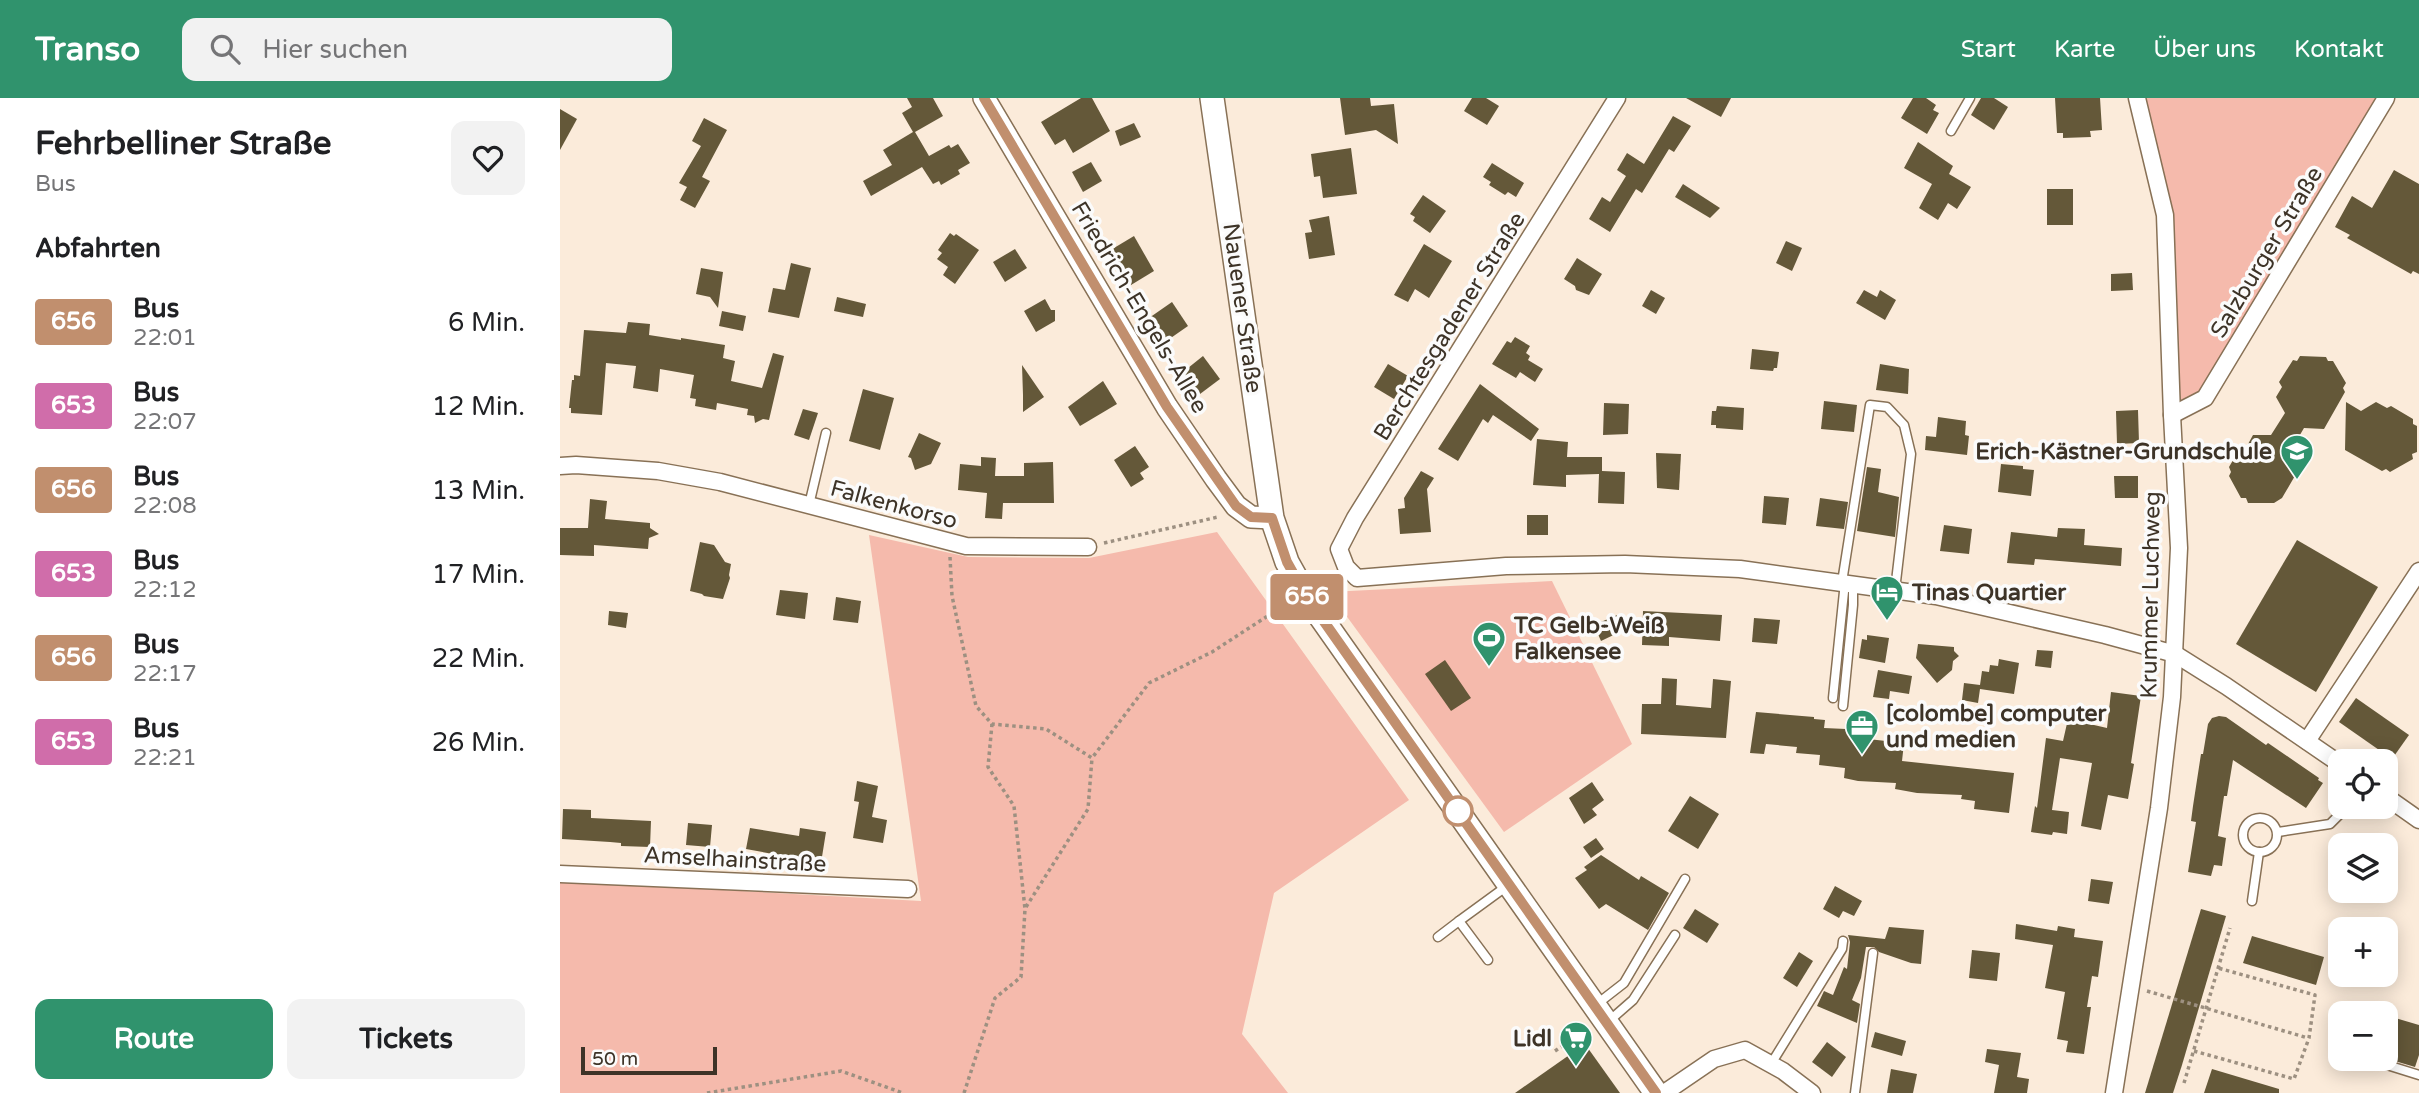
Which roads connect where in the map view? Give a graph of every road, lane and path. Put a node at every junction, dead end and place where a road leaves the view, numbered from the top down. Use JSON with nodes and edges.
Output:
{"nodes":[{"id":1,"x":984,"y":98,"type":"edge"},
{"id":2,"x":1212,"y":98,"type":"edge"},
{"id":3,"x":1617,"y":98,"type":"edge"},
{"id":4,"x":1970,"y":98,"type":"edge"},
{"id":5,"x":2137,"y":98,"type":"edge"},
{"id":6,"x":2386,"y":98,"type":"edge"},
{"id":7,"x":1951,"y":131,"type":"dead end"},
{"id":8,"x":2172,"y":415,"type":"junction"},
{"id":9,"x":826,"y":433,"type":"dead end"},
{"id":10,"x":560,"y":466,"type":"edge"},
{"id":11,"x":809,"y":505,"type":"junction"},
{"id":12,"x":1218,"y":517,"type":"dead end"},
{"id":13,"x":1272,"y":518,"type":"junction"},
{"id":14,"x":948,"y":541,"type":"junction"},
{"id":15,"x":1088,"y":547,"type":"joint"},
{"id":16,"x":2419,"y":571,"type":"edge"},
{"id":17,"x":1846,"y":582,"type":"junction"},
{"id":18,"x":1895,"y":590,"type":"junction"},
{"id":19,"x":1280,"y":608,"type":"dead end"},
{"id":20,"x":2175,"y":654,"type":"junction"},
{"id":21,"x":1833,"y":698,"type":"dead end"},
{"id":22,"x":1843,"y":706,"type":"dead end"},
{"id":23,"x":992,"y":724,"type":"junction"},
{"id":24,"x":2307,"y":741,"type":"junction"},
{"id":25,"x":2328,"y":756,"type":"edge"},
{"id":26,"x":1092,"y":758,"type":"junction"},
{"id":27,"x":2398,"y":805,"type":"edge"},
{"id":28,"x":2335,"y":819,"type":"edge"},
{"id":29,"x":2419,"y":819,"type":"edge"},
{"id":30,"x":2278,"y":832,"type":"junction"},
{"id":31,"x":2259,"y":852,"type":"junction"},
{"id":32,"x":560,"y":874,"type":"edge"},
{"id":33,"x":1685,"y":879,"type":"dead end"},
{"id":34,"x":1509,"y":884,"type":"junction"},
{"id":35,"x":908,"y":889,"type":"dead end"},
{"id":36,"x":2252,"y":901,"type":"dead end"},
{"id":37,"x":1025,"y":909,"type":"junction"},
{"id":38,"x":1459,"y":921,"type":"junction"},
{"id":39,"x":2230,"y":928,"type":"dead end"},
{"id":40,"x":1675,"y":935,"type":"dead end"},
{"id":41,"x":1438,"y":937,"type":"dead end"},
{"id":42,"x":1843,"y":940,"type":"dead end"},
{"id":43,"x":1872,"y":953,"type":"dead end"},
{"id":44,"x":1488,"y":960,"type":"dead end"},
{"id":45,"x":2218,"y":968,"type":"junction"},
{"id":46,"x":2132,"y":986,"type":"junction"},
{"id":47,"x":2207,"y":1008,"type":"junction"},
{"id":48,"x":1596,"y":1019,"type":"junction"},
{"id":49,"x":2308,"y":1038,"type":"junction"},
{"id":50,"x":1555,"y":1051,"type":"dead end"},
{"id":51,"x":2194,"y":1051,"type":"junction"},
{"id":52,"x":1771,"y":1064,"type":"junction"},
{"id":53,"x":2398,"y":1068,"type":"edge"},
{"id":54,"x":2419,"y":1075,"type":"edge"},
{"id":55,"x":2184,"y":1083,"type":"dead end"},
{"id":56,"x":707,"y":1093,"type":"edge"},
{"id":57,"x":903,"y":1093,"type":"edge"},
{"id":58,"x":964,"y":1093,"type":"edge"},
{"id":59,"x":1656,"y":1093,"type":"edge"},
{"id":60,"x":1664,"y":1093,"type":"edge"},
{"id":61,"x":1812,"y":1093,"type":"edge"},
{"id":62,"x":1855,"y":1093,"type":"edge"},
{"id":63,"x":2114,"y":1093,"type":"edge"}],
"edges":[{"from":1,"to":13,"type":"street","name":"Friedrich-Engels-Allee"},
{"from":2,"to":13,"type":"main road","name":"Nauener Straße"},
{"from":3,"to":17,"type":"street","name":"Berchtesgadener Straße"},
{"from":4,"to":7,"type":"lane"},
{"from":5,"to":8,"type":"street","name":"Krummer Luchweg"},
{"from":6,"to":8,"type":"street","name":"Salzburger Straße"},
{"from":8,"to":20,"type":"street","name":"Krummer Luchweg"},
{"from":9,"to":11,"type":"lane"},
{"from":10,"to":11,"type":"street","name":"Falkenkorso"},
{"from":11,"to":14,"type":"street","name":"Falkenkorso"},
{"from":12,"to":15,"type":"path"},
{"from":13,"to":34,"type":"main road","name":"Nauener Straße"},
{"from":14,"to":15,"type":"street","name":"Falkenkorso"},
{"from":14,"to":23,"type":"path"},
{"from":16,"to":24,"type":"street"},
{"from":17,"to":18,"type":"street"},
{"from":17,"to":18,"type":"lane"},
{"from":17,"to":21,"type":"lane"},
{"from":17,"to":22,"type":"lane"},
{"from":18,"to":20,"type":"street"},
{"from":19,"to":26,"type":"path"},
{"from":20,"to":24,"type":"street"},
{"from":20,"to":46,"type":"street","name":"Krummer Luchweg"},
{"from":23,"to":26,"type":"path"},
{"from":23,"to":37,"type":"path"},
{"from":24,"to":25,"type":"street"},
{"from":26,"to":37,"type":"path"},
{"from":27,"to":29,"type":"street"},
{"from":28,"to":30,"type":"lane"},
{"from":30,"to":31,"type":"lane"},
{"from":30,"to":31,"type":"lane"},
{"from":31,"to":36,"type":"lane"},
{"from":32,"to":35,"type":"street","name":"Amselhainstraße"},
{"from":33,"to":48,"type":"lane"},
{"from":34,"to":38,"type":"lane"},
{"from":34,"to":48,"type":"main road","name":"Nauener Straße"},
{"from":37,"to":58,"type":"path"},
{"from":38,"to":41,"type":"lane"},
{"from":38,"to":44,"type":"lane"},
{"from":39,"to":45,"type":"path"},
{"from":40,"to":48,"type":"lane"},
{"from":42,"to":52,"type":"lane"},
{"from":43,"to":62,"type":"lane"},
{"from":45,"to":47,"type":"path"},
{"from":45,"to":49,"type":"path"},
{"from":46,"to":47,"type":"path"},
{"from":46,"to":63,"type":"street","name":"Krummer Luchweg"},
{"from":47,"to":49,"type":"path"},
{"from":47,"to":51,"type":"path"},
{"from":48,"to":50,"type":"path"},
{"from":48,"to":59,"type":"main road","name":"Nauener Straße"},
{"from":49,"to":51,"type":"path"},
{"from":51,"to":55,"type":"path"},
{"from":52,"to":60,"type":"street"},
{"from":52,"to":61,"type":"street"},
{"from":53,"to":54,"type":"lane"},
{"from":56,"to":57,"type":"path"}]}
